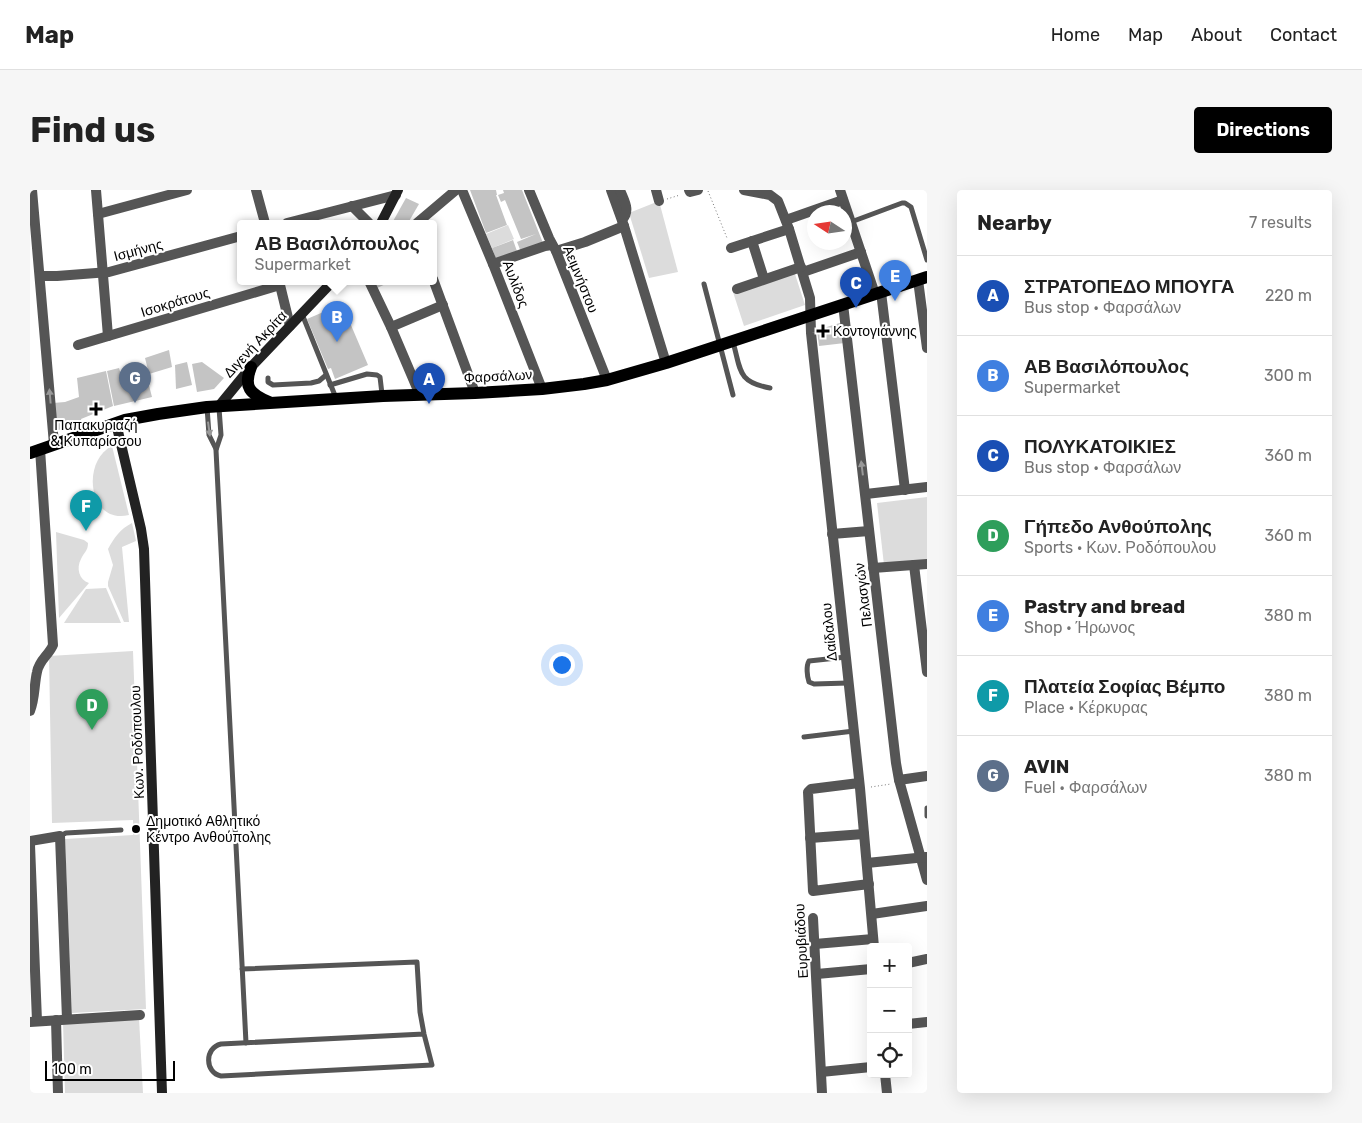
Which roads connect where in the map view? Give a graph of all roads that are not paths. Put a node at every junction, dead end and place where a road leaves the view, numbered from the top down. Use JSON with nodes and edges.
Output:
{"nodes":[{"id":1,"x":32,"y":190,"type":"edge"},
{"id":2,"x":96,"y":190,"type":"edge"},
{"id":3,"x":187,"y":190,"type":"edge"},
{"id":4,"x":256,"y":190,"type":"edge"},
{"id":5,"x":456,"y":190,"type":"edge"},
{"id":6,"x":462,"y":190,"type":"edge"},
{"id":7,"x":530,"y":190,"type":"edge"},
{"id":8,"x":611,"y":190,"type":"edge"},
{"id":9,"x":620,"y":190,"type":"edge"},
{"id":10,"x":656,"y":190,"type":"edge"},
{"id":11,"x":744,"y":190,"type":"edge"},
{"id":12,"x":840,"y":190,"type":"edge"},
{"id":13,"x":770,"y":192,"type":"edge"},
{"id":14,"x":393,"y":193,"type":"edge"},
{"id":15,"x":843,"y":200,"type":"junction"},
{"id":16,"x":659,"y":201,"type":"road end"},
{"id":17,"x":845,"y":205,"type":"edge"},
{"id":18,"x":352,"y":206,"type":"junction"},
{"id":19,"x":98,"y":214,"type":"junction"},
{"id":20,"x":264,"y":220,"type":"edge"},
{"id":21,"x":298,"y":220,"type":"edge"},
{"id":22,"x":366,"y":220,"type":"edge"},
{"id":23,"x":382,"y":220,"type":"edge"},
{"id":24,"x":421,"y":220,"type":"edge"},
{"id":25,"x":852,"y":222,"type":"edge"},
{"id":26,"x":623,"y":223,"type":"junction"},
{"id":27,"x":788,"y":225,"type":"junction"},
{"id":28,"x":852,"y":225,"type":"edge"},
{"id":29,"x":237,"y":237,"type":"edge"},
{"id":30,"x":752,"y":242,"type":"junction"},
{"id":31,"x":554,"y":248,"type":"junction"},
{"id":32,"x":731,"y":248,"type":"road end"},
{"id":33,"x":861,"y":252,"type":"junction"},
{"id":34,"x":34,"y":255,"type":"edge"},
{"id":35,"x":927,"y":260,"type":"edge"},
{"id":36,"x":493,"y":264,"type":"junction"},
{"id":37,"x":802,"y":269,"type":"junction"},
{"id":38,"x":102,"y":273,"type":"junction"},
{"id":39,"x":40,"y":276,"type":"junction"},
{"id":40,"x":923,"y":278,"type":"edge"},
{"id":41,"x":764,"y":279,"type":"junction"},
{"id":42,"x":704,"y":284,"type":"dead end"},
{"id":43,"x":273,"y":285,"type":"edge"},
{"id":44,"x":280,"y":285,"type":"edge"},
{"id":45,"x":329,"y":285,"type":"edge"},
{"id":46,"x":371,"y":285,"type":"edge"},
{"id":47,"x":435,"y":285,"type":"edge"},
{"id":48,"x":737,"y":289,"type":"dead end"},
{"id":49,"x":878,"y":293,"type":"junction"},
{"id":50,"x":843,"y":304,"type":"junction"},
{"id":51,"x":443,"y":305,"type":"junction"},
{"id":52,"x":302,"y":314,"type":"junction"},
{"id":53,"x":810,"y":315,"type":"junction"},
{"id":54,"x":290,"y":326,"type":"junction"},
{"id":55,"x":391,"y":327,"type":"junction"},
{"id":56,"x":108,"y":336,"type":"junction"},
{"id":57,"x":733,"y":341,"type":"junction"},
{"id":58,"x":78,"y":345,"type":"dead end"},
{"id":59,"x":719,"y":346,"type":"junction"},
{"id":60,"x":927,"y":348,"type":"edge"},
{"id":61,"x":666,"y":363,"type":"junction"},
{"id":62,"x":252,"y":367,"type":"junction"},
{"id":63,"x":326,"y":375,"type":"junction"},
{"id":64,"x":268,"y":378,"type":"dead end"},
{"id":65,"x":607,"y":380,"type":"junction"},
{"id":66,"x":330,"y":385,"type":"junction"},
{"id":67,"x":770,"y":388,"type":"dead end"},
{"id":68,"x":542,"y":389,"type":"junction"},
{"id":69,"x":475,"y":393,"type":"junction"},
{"id":70,"x":420,"y":394,"type":"junction"},
{"id":71,"x":733,"y":395,"type":"dead end"},
{"id":72,"x":382,"y":396,"type":"junction"},
{"id":73,"x":336,"y":398,"type":"junction"},
{"id":74,"x":271,"y":403,"type":"junction"},
{"id":75,"x":213,"y":406,"type":"junction"},
{"id":76,"x":116,"y":422,"type":"junction"},
{"id":77,"x":54,"y":444,"type":"junction"},
{"id":78,"x":216,"y":450,"type":"junction"},
{"id":79,"x":35,"y":451,"type":"edge"},
{"id":80,"x":927,"y":487,"type":"edge"},
{"id":81,"x":905,"y":490,"type":"junction"},
{"id":82,"x":866,"y":494,"type":"junction"},
{"id":83,"x":869,"y":531,"type":"junction"},
{"id":84,"x":832,"y":534,"type":"junction"},
{"id":85,"x":927,"y":564,"type":"edge"},
{"id":86,"x":914,"y":565,"type":"junction"},
{"id":87,"x":873,"y":568,"type":"junction"},
{"id":88,"x":846,"y":657,"type":"junction"},
{"id":89,"x":927,"y":672,"type":"edge"},
{"id":90,"x":848,"y":682,"type":"junction"},
{"id":91,"x":30,"y":711,"type":"edge"},
{"id":92,"x":854,"y":731,"type":"junction"},
{"id":93,"x":804,"y":737,"type":"dead end"},
{"id":94,"x":927,"y":776,"type":"edge"},
{"id":95,"x":899,"y":781,"type":"junction"},
{"id":96,"x":859,"y":786,"type":"junction"},
{"id":97,"x":927,"y":808,"type":"edge"},
{"id":98,"x":927,"y":816,"type":"edge"},
{"id":99,"x":121,"y":830,"type":"dead end"},
{"id":100,"x":864,"y":834,"type":"junction"},
{"id":101,"x":60,"y":836,"type":"junction"},
{"id":102,"x":810,"y":838,"type":"junction"},
{"id":103,"x":30,"y":840,"type":"edge"},
{"id":104,"x":30,"y":845,"type":"edge"},
{"id":105,"x":924,"y":857,"type":"edge"},
{"id":106,"x":867,"y":863,"type":"junction"},
{"id":107,"x":927,"y":880,"type":"edge"},
{"id":108,"x":869,"y":884,"type":"junction"},
{"id":109,"x":927,"y":906,"type":"edge"},
{"id":110,"x":872,"y":914,"type":"junction"},
{"id":111,"x":813,"y":918,"type":"dead end"},
{"id":112,"x":867,"y":943,"type":"edge"},
{"id":113,"x":873,"y":943,"type":"edge"},
{"id":114,"x":814,"y":944,"type":"junction"},
{"id":115,"x":927,"y":959,"type":"edge"},
{"id":116,"x":912,"y":962,"type":"edge"},
{"id":117,"x":242,"y":969,"type":"junction"},
{"id":118,"x":867,"y":969,"type":"edge"},
{"id":119,"x":817,"y":974,"type":"junction"},
{"id":120,"x":140,"y":1015,"type":"dead end"},
{"id":121,"x":67,"y":1019,"type":"junction"},
{"id":122,"x":56,"y":1020,"type":"junction"},
{"id":123,"x":34,"y":1021,"type":"edge"},
{"id":124,"x":927,"y":1022,"type":"edge"},
{"id":125,"x":912,"y":1024,"type":"edge"},
{"id":126,"x":424,"y":1034,"type":"junction"},
{"id":127,"x":246,"y":1043,"type":"junction"},
{"id":128,"x":867,"y":1067,"type":"edge"},
{"id":129,"x":821,"y":1072,"type":"junction"},
{"id":130,"x":885,"y":1078,"type":"edge"},
{"id":131,"x":58,"y":1093,"type":"edge"},
{"id":132,"x":162,"y":1093,"type":"edge"},
{"id":133,"x":822,"y":1093,"type":"edge"},
{"id":134,"x":886,"y":1093,"type":"edge"}],
"edges":[{"from":1,"to":34,"type":"street"},
{"from":2,"to":19,"type":"street"},
{"from":3,"to":19,"type":"street"},
{"from":4,"to":20,"type":"street"},
{"from":5,"to":24,"type":"street"},
{"from":6,"to":36,"type":"street","name":"Αυλίδος"},
{"from":7,"to":31,"type":"street","name":"Αειμνήστου"},
{"from":8,"to":26,"type":"street"},
{"from":9,"to":26,"type":"street"},
{"from":10,"to":16,"type":"street"},
{"from":11,"to":13,"type":"street"},
{"from":12,"to":15,"type":"street"},
{"from":13,"to":27,"type":"street","name":"Δαίδαλου"},
{"from":14,"to":18,"type":"street"},
{"from":14,"to":23,"type":"street"},
{"from":15,"to":17,"type":"street"},
{"from":15,"to":27,"type":"street"},
{"from":18,"to":21,"type":"street"},
{"from":18,"to":22,"type":"street"},
{"from":19,"to":38,"type":"street"},
{"from":25,"to":35,"type":"lane"},
{"from":26,"to":31,"type":"street"},
{"from":26,"to":61,"type":"street"},
{"from":27,"to":30,"type":"street"},
{"from":27,"to":37,"type":"street","name":"Δαίδαλου"},
{"from":28,"to":33,"type":"street"},
{"from":29,"to":38,"type":"street","name":"Ισμήνης"},
{"from":30,"to":32,"type":"street"},
{"from":30,"to":41,"type":"street"},
{"from":31,"to":36,"type":"street"},
{"from":31,"to":65,"type":"street","name":"Αειμνήστου"},
{"from":33,"to":37,"type":"street"},
{"from":33,"to":49,"type":"street"},
{"from":34,"to":39,"type":"street"},
{"from":36,"to":68,"type":"street","name":"Αυλίδος"},
{"from":37,"to":41,"type":"street"},
{"from":37,"to":53,"type":"street","name":"Δαίδαλου"},
{"from":38,"to":39,"type":"street","name":"Ισμήνης"},
{"from":38,"to":56,"type":"street"},
{"from":77,"to":39,"type":"street","one_way":true},
{"from":40,"to":49,"type":"main road","name":"Φαρσάλων"},
{"from":40,"to":60,"type":"street"},
{"from":41,"to":48,"type":"street"},
{"from":42,"to":59,"type":"lane"},
{"from":43,"to":56,"type":"street","name":"Ισοκράτους"},
{"from":44,"to":54,"type":"street"},
{"from":45,"to":52,"type":"street","name":"Διγενή Ακρίτα"},
{"from":46,"to":55,"type":"street"},
{"from":47,"to":51,"type":"street"},
{"from":49,"to":50,"type":"main road","name":"Φαρσάλων"},
{"from":49,"to":81,"type":"street"},
{"from":50,"to":53,"type":"main road","name":"Φαρσάλων"},
{"from":82,"to":50,"type":"street","name":"Πελασγών","one_way":true},
{"from":51,"to":55,"type":"street"},
{"from":51,"to":69,"type":"street"},
{"from":52,"to":54,"type":"street","name":"Διγενή Ακρίτα"},
{"from":52,"to":63,"type":"lane"},
{"from":53,"to":57,"type":"main road","name":"Φαρσάλων"},
{"from":53,"to":84,"type":"street","name":"Δαίδαλου"},
{"from":54,"to":62,"type":"street","name":"Διγενή Ακρίτα"},
{"from":55,"to":70,"type":"street"},
{"from":56,"to":58,"type":"street","name":"Ισοκράτους"},
{"from":57,"to":59,"type":"main road","name":"Φαρσάλων"},
{"from":57,"to":67,"type":"lane"},
{"from":59,"to":61,"type":"main road","name":"Φαρσάλων"},
{"from":59,"to":71,"type":"lane"},
{"from":61,"to":65,"type":"main road","name":"Φαρσάλων"},
{"from":62,"to":74,"type":"main road"},
{"from":62,"to":75,"type":"street","name":"Διγενή Ακρίτα"},
{"from":63,"to":64,"type":"lane"},
{"from":63,"to":66,"type":"lane"},
{"from":65,"to":68,"type":"main road","name":"Φαρσάλων"},
{"from":66,"to":72,"type":"lane"},
{"from":66,"to":73,"type":"lane"},
{"from":68,"to":69,"type":"main road","name":"Φαρσάλων"},
{"from":69,"to":70,"type":"main road","name":"Φαρσάλων"},
{"from":70,"to":72,"type":"main road","name":"Φαρσάλων"},
{"from":72,"to":73,"type":"main road","name":"Φαρσάλων"},
{"from":73,"to":74,"type":"main road","name":"Φαρσάλων"},
{"from":74,"to":75,"type":"main road","name":"Φαρσάλων"},
{"from":75,"to":76,"type":"main road","name":"Φαρσάλων"},
{"from":75,"to":78,"type":"lane","one_way":true},
{"from":75,"to":78,"type":"lane"},
{"from":76,"to":77,"type":"main road","name":"Φαρσάλων"},
{"from":76,"to":132,"type":"street","name":"Κων. Ροδόπουλου"},
{"from":77,"to":79,"type":"main road","name":"Φαρσάλων"},
{"from":78,"to":117,"type":"lane"},
{"from":79,"to":91,"type":"street"},
{"from":80,"to":81,"type":"street"},
{"from":81,"to":82,"type":"street"},
{"from":82,"to":83,"type":"street","name":"Πελασγών"},
{"from":83,"to":84,"type":"street"},
{"from":83,"to":87,"type":"street","name":"Πελασγών"},
{"from":84,"to":88,"type":"street","name":"Δαίδαλου"},
{"from":85,"to":86,"type":"street"},
{"from":86,"to":87,"type":"street"},
{"from":86,"to":89,"type":"street"},
{"from":87,"to":95,"type":"street","name":"Πελασγών"},
{"from":88,"to":90,"type":"street","name":"Δαίδαλου"},
{"from":88,"to":90,"type":"lane"},
{"from":90,"to":92,"type":"street","name":"Δαίδαλου"},
{"from":92,"to":93,"type":"lane"},
{"from":92,"to":96,"type":"street","name":"Δαίδαλου"},
{"from":94,"to":95,"type":"street"},
{"from":95,"to":105,"type":"street","name":"Πελασγών"},
{"from":96,"to":100,"type":"street","name":"Δαίδαλου"},
{"from":96,"to":102,"type":"street","name":"Ευρυβιάδου"},
{"from":97,"to":98,"type":"lane"},
{"from":99,"to":101,"type":"lane"},
{"from":100,"to":102,"type":"street"},
{"from":100,"to":106,"type":"street","name":"Δαίδαλου"},
{"from":101,"to":103,"type":"street"},
{"from":101,"to":121,"type":"street"},
{"from":102,"to":108,"type":"street","name":"Ευρυβιάδου"},
{"from":104,"to":123,"type":"street"},
{"from":105,"to":106,"type":"street"},
{"from":105,"to":107,"type":"street","name":"Πελασγών"},
{"from":106,"to":108,"type":"street","name":"Δαίδαλου"},
{"from":108,"to":110,"type":"street","name":"Δαίδαλου"},
{"from":109,"to":110,"type":"street"},
{"from":110,"to":113,"type":"street","name":"Δαίδαλου"},
{"from":111,"to":114,"type":"street","name":"Ευρυβιάδου"},
{"from":112,"to":114,"type":"street"},
{"from":114,"to":119,"type":"street","name":"Ευρυβιάδου"},
{"from":115,"to":116,"type":"street"},
{"from":117,"to":126,"type":"lane"},
{"from":117,"to":127,"type":"lane"},
{"from":118,"to":119,"type":"street"},
{"from":119,"to":129,"type":"street","name":"Ευρυβιάδου"},
{"from":120,"to":121,"type":"street"},
{"from":121,"to":122,"type":"street"},
{"from":122,"to":123,"type":"street"},
{"from":122,"to":131,"type":"street"},
{"from":124,"to":125,"type":"street"},
{"from":126,"to":127,"type":"lane"},
{"from":126,"to":127,"type":"lane"},
{"from":128,"to":129,"type":"street"},
{"from":129,"to":133,"type":"street","name":"Ευρυβιάδου"},
{"from":130,"to":134,"type":"street"}]}
